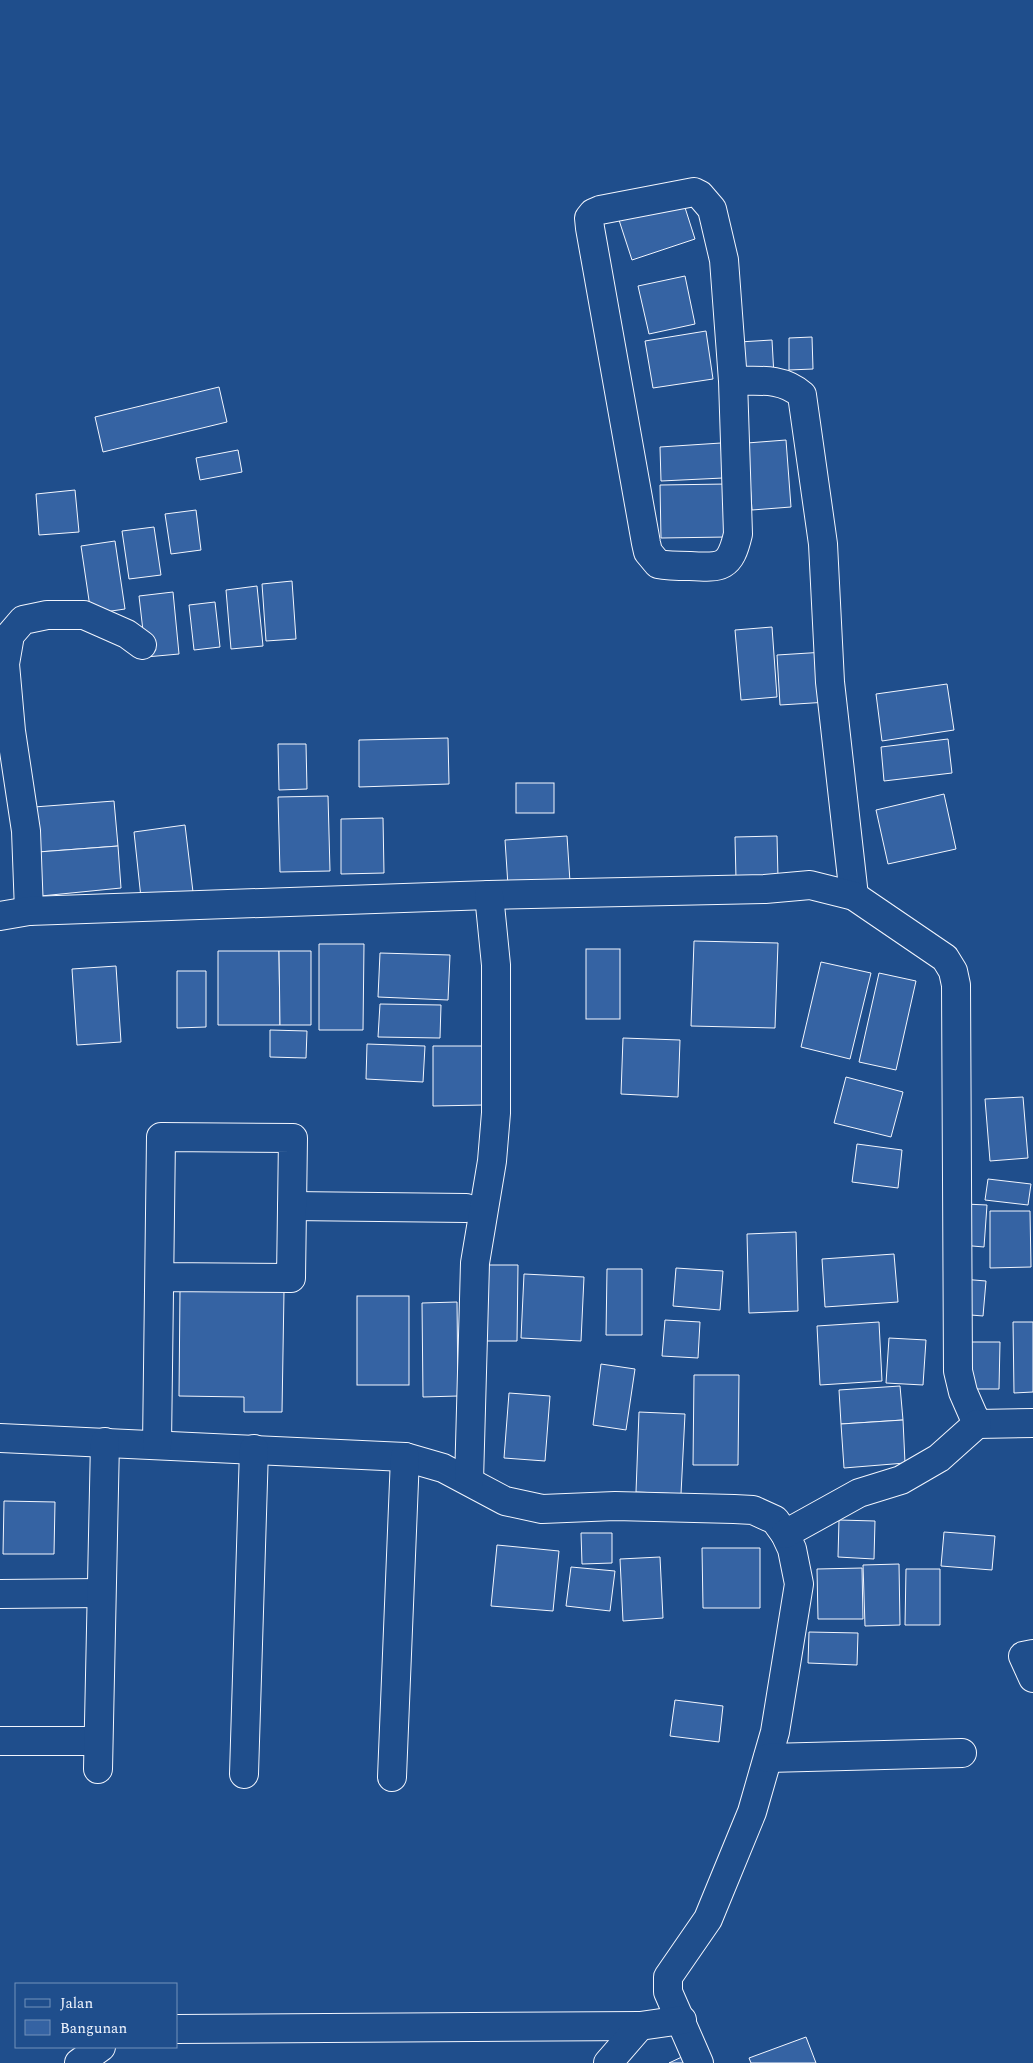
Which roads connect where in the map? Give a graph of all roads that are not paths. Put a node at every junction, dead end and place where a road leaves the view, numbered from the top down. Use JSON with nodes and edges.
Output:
{"nodes":[{"id":1,"x":733,"y":381,"type":"junction"},
{"id":2,"x":142,"y":645,"type":"dead end"},
{"id":3,"x":488,"y":895,"type":"junction"},
{"id":4,"x":854,"y":896,"type":"junction"},
{"id":5,"x":29,"y":911,"type":"junction"},
{"id":6,"x":0,"y":916,"type":"edge"},
{"id":7,"x":292,"y":1206,"type":"junction"},
{"id":8,"x":466,"y":1208,"type":"dead end"},
{"id":9,"x":160,"y":1277,"type":"junction"},
{"id":10,"x":1033,"y":1422,"type":"edge"},
{"id":11,"x":978,"y":1424,"type":"junction"},
{"id":12,"x":0,"y":1438,"type":"edge"},
{"id":13,"x":105,"y":1442,"type":"junction"},
{"id":14,"x":157,"y":1445,"type":"junction"},
{"id":15,"x":254,"y":1449,"type":"junction"},
{"id":16,"x":405,"y":1457,"type":"junction"},
{"id":17,"x":469,"y":1481,"type":"junction"},
{"id":18,"x":785,"y":1534,"type":"junction"},
{"id":19,"x":0,"y":1594,"type":"edge"},
{"id":20,"x":101,"y":1594,"type":"junction"},
{"id":21,"x":1033,"y":1654,"type":"edge"},
{"id":22,"x":1033,"y":1678,"type":"edge"},
{"id":23,"x":0,"y":1741,"type":"edge"},
{"id":24,"x":98,"y":1742,"type":"junction"},
{"id":25,"x":962,"y":1753,"type":"dead end"},
{"id":26,"x":768,"y":1758,"type":"junction"},
{"id":27,"x":98,"y":1769,"type":"dead end"},
{"id":28,"x":244,"y":1774,"type":"dead end"},
{"id":29,"x":392,"y":1777,"type":"dead end"},
{"id":30,"x":682,"y":2020,"type":"junction"},
{"id":31,"x":640,"y":2026,"type":"junction"},
{"id":32,"x":178,"y":2029,"type":"edge"},
{"id":33,"x":100,"y":2048,"type":"edge"},
{"id":34,"x":79,"y":2063,"type":"edge"},
{"id":35,"x":608,"y":2063,"type":"edge"},
{"id":36,"x":699,"y":2063,"type":"edge"}],
"edges":[{"from":1,"to":1,"type":"street"},
{"from":1,"to":4,"type":"street"},
{"from":2,"to":5,"type":"street"},
{"from":3,"to":4,"type":"street"},
{"from":3,"to":5,"type":"street"},
{"from":3,"to":17,"type":"street"},
{"from":4,"to":11,"type":"street"},
{"from":5,"to":6,"type":"street"},
{"from":7,"to":8,"type":"street"},
{"from":7,"to":9,"type":"street"},
{"from":7,"to":9,"type":"street"},
{"from":9,"to":14,"type":"street"},
{"from":10,"to":11,"type":"street"},
{"from":11,"to":18,"type":"street"},
{"from":12,"to":13,"type":"street"},
{"from":13,"to":14,"type":"street"},
{"from":13,"to":20,"type":"street"},
{"from":14,"to":15,"type":"street"},
{"from":15,"to":16,"type":"street"},
{"from":15,"to":28,"type":"street"},
{"from":16,"to":17,"type":"street"},
{"from":16,"to":29,"type":"street"},
{"from":17,"to":18,"type":"street"},
{"from":18,"to":26,"type":"street"},
{"from":19,"to":20,"type":"street"},
{"from":20,"to":24,"type":"street"},
{"from":21,"to":22,"type":"street"},
{"from":23,"to":24,"type":"street"},
{"from":24,"to":27,"type":"street"},
{"from":25,"to":26,"type":"street"},
{"from":26,"to":30,"type":"street"},
{"from":30,"to":31,"type":"street"},
{"from":30,"to":36,"type":"street"},
{"from":31,"to":32,"type":"street"},
{"from":31,"to":35,"type":"street"},
{"from":33,"to":34,"type":"street"}]}
